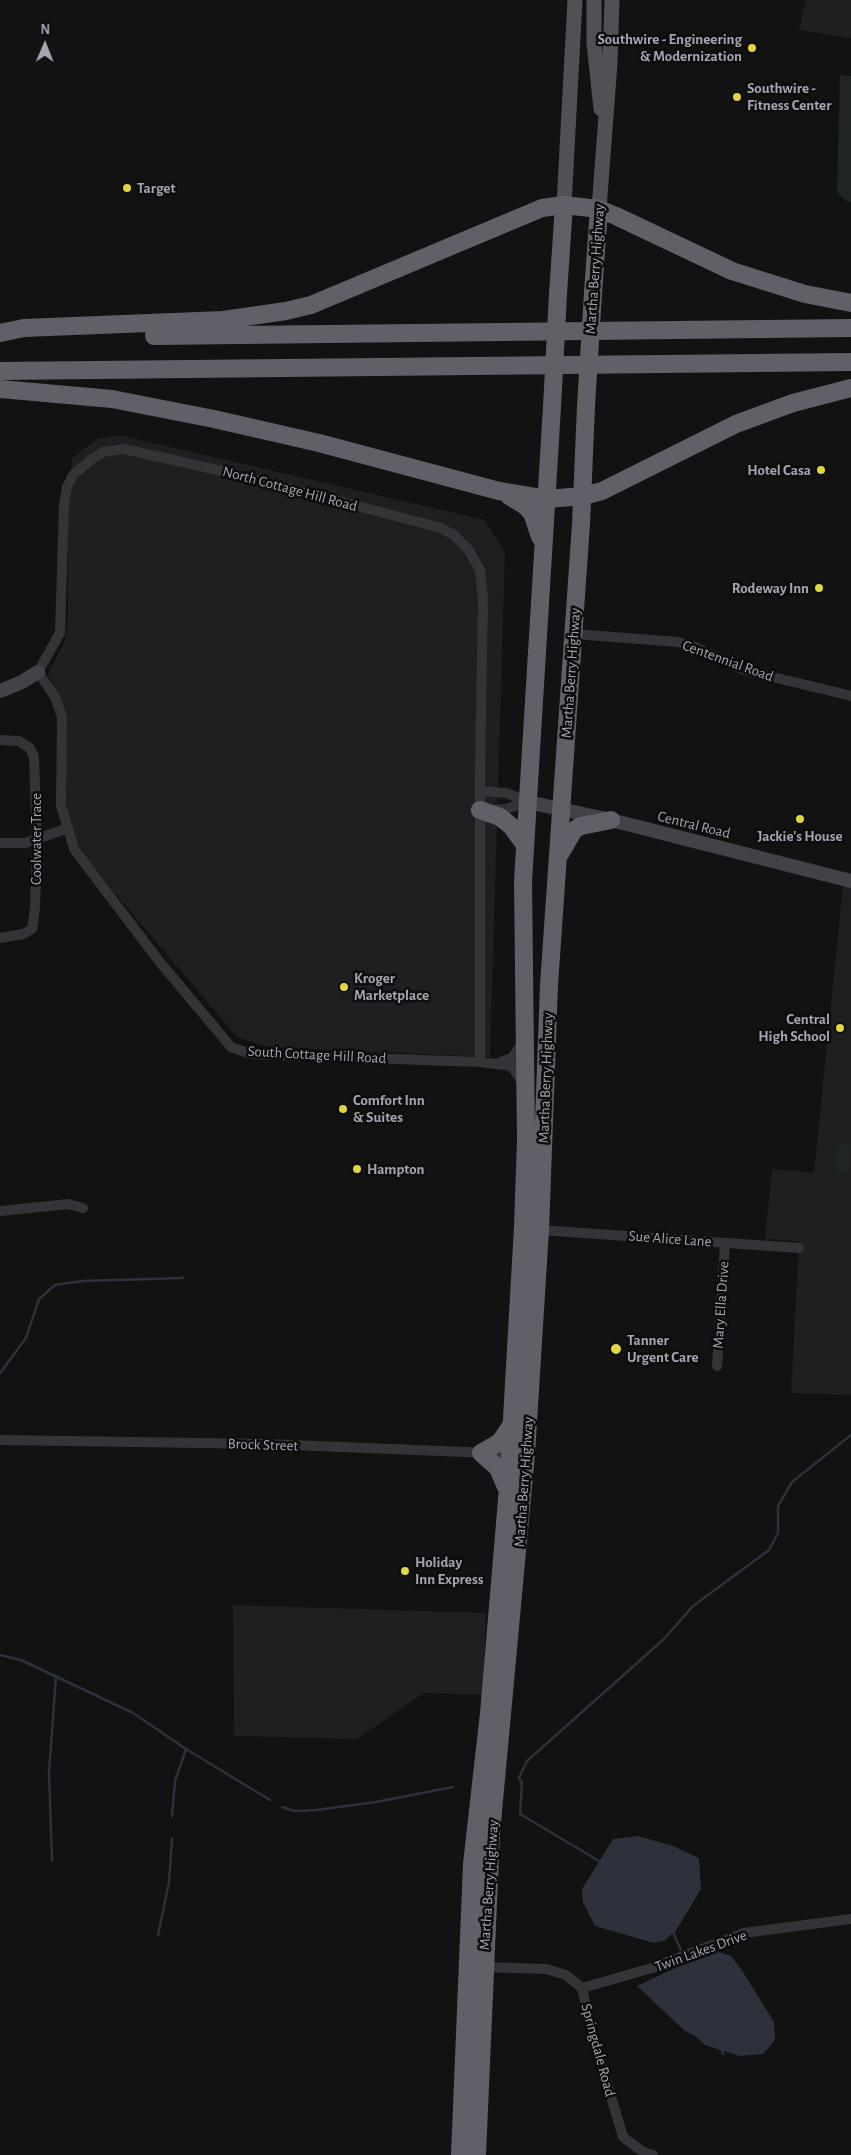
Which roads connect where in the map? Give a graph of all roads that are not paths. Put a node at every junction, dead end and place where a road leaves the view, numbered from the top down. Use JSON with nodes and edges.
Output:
{"nodes":[{"id":1,"x":573,"y":0,"type":"edge"},
{"id":2,"x":594,"y":0,"type":"edge"},
{"id":3,"x":612,"y":0,"type":"edge"},
{"id":4,"x":605,"y":132,"type":"junction"},
{"id":5,"x":564,"y":205,"type":"junction"},
{"id":6,"x":599,"y":209,"type":"junction"},
{"id":7,"x":851,"y":303,"type":"edge"},
{"id":8,"x":851,"y":328,"type":"edge"},
{"id":9,"x":0,"y":333,"type":"edge"},
{"id":10,"x":0,"y":337,"type":"edge"},
{"id":11,"x":851,"y":362,"type":"edge"},
{"id":12,"x":0,"y":371,"type":"edge"},
{"id":13,"x":851,"y":388,"type":"edge"},
{"id":14,"x":0,"y":389,"type":"edge"},
{"id":15,"x":499,"y":491,"type":"junction"},
{"id":16,"x":583,"y":496,"type":"junction"},
{"id":17,"x":547,"y":499,"type":"junction"},
{"id":18,"x":543,"y":549,"type":"junction"},
{"id":19,"x":574,"y":634,"type":"junction"},
{"id":20,"x":38,"y":672,"type":"junction"},
{"id":21,"x":0,"y":691,"type":"edge"},
{"id":22,"x":851,"y":696,"type":"edge"},
{"id":23,"x":0,"y":740,"type":"edge"},
{"id":24,"x":480,"y":792,"type":"junction"},
{"id":25,"x":528,"y":802,"type":"junction"},
{"id":26,"x":561,"y":807,"type":"junction"},
{"id":27,"x":480,"y":810,"type":"junction"},
{"id":28,"x":611,"y":820,"type":"junction"},
{"id":29,"x":66,"y":829,"type":"junction"},
{"id":30,"x":37,"y":840,"type":"junction"},
{"id":31,"x":0,"y":843,"type":"edge"},
{"id":32,"x":525,"y":845,"type":"junction"},
{"id":33,"x":558,"y":859,"type":"junction"},
{"id":34,"x":851,"y":881,"type":"edge"},
{"id":35,"x":0,"y":938,"type":"edge"},
{"id":36,"x":524,"y":1040,"type":"junction"},
{"id":37,"x":480,"y":1062,"type":"junction"},
{"id":38,"x":498,"y":1062,"type":"junction"},
{"id":39,"x":525,"y":1088,"type":"junction"},
{"id":40,"x":83,"y":1208,"type":"dead end"},
{"id":41,"x":0,"y":1211,"type":"edge"},
{"id":42,"x":532,"y":1229,"type":"junction"},
{"id":43,"x":724,"y":1243,"type":"junction"},
{"id":44,"x":800,"y":1248,"type":"dead end"},
{"id":45,"x":717,"y":1366,"type":"dead end"},
{"id":46,"x":512,"y":1424,"type":"junction"},
{"id":47,"x":0,"y":1440,"type":"edge"},
{"id":48,"x":481,"y":1453,"type":"junction"},
{"id":49,"x":518,"y":1454,"type":"junction"},
{"id":50,"x":508,"y":1493,"type":"junction"},
{"id":51,"x":851,"y":1919,"type":"edge"},
{"id":52,"x":475,"y":1966,"type":"junction"},
{"id":53,"x":582,"y":1988,"type":"junction"},
{"id":54,"x":460,"y":2155,"type":"edge"},
{"id":55,"x":477,"y":2155,"type":"edge"},
{"id":56,"x":653,"y":2155,"type":"edge"}],
"edges":[{"from":1,"to":5,"type":"main road","name":"Martha Berry Highway"},
{"from":2,"to":4,"type":"main road"},
{"from":3,"to":4,"type":"main road","name":"Martha Berry Highway"},
{"from":4,"to":6,"type":"main road","name":"Martha Berry Highway"},
{"from":5,"to":6,"type":"highway"},
{"from":5,"to":9,"type":"highway"},
{"from":5,"to":17,"type":"highway","name":"Martha Berry Highway","bridge":true},
{"from":6,"to":7,"type":"highway"},
{"from":6,"to":16,"type":"highway","name":"Martha Berry Highway","bridge":true},
{"from":8,"to":10,"type":"highway"},
{"from":11,"to":12,"type":"highway"},
{"from":13,"to":16,"type":"highway"},
{"from":14,"to":15,"type":"highway"},
{"from":15,"to":17,"type":"highway"},
{"from":15,"to":18,"type":"highway"},
{"from":16,"to":17,"type":"highway"},
{"from":16,"to":19,"type":"highway","name":"Martha Berry Highway"},
{"from":17,"to":18,"type":"highway","name":"Martha Berry Highway"},
{"from":18,"to":25,"type":"highway","name":"Martha Berry Highway"},
{"from":19,"to":22,"type":"street","name":"Centennial Road"},
{"from":19,"to":26,"type":"highway","name":"Martha Berry Highway"},
{"from":20,"to":21,"type":"street"},
{"from":20,"to":24,"type":"street","name":"North Cottage Hill Road"},
{"from":20,"to":29,"type":"street","name":"South Cottage Hill Road"},
{"from":23,"to":30,"type":"street","name":"Coolwater Trace"},
{"from":24,"to":25,"type":"street","name":"Central Road"},
{"from":24,"to":27,"type":"street"},
{"from":25,"to":26,"type":"street","name":"Central Road"},
{"from":25,"to":27,"type":"street","name":"Central Road"},
{"from":25,"to":32,"type":"highway","name":"Martha Berry Highway"},
{"from":26,"to":28,"type":"street","name":"Central Road"},
{"from":26,"to":33,"type":"highway","name":"Martha Berry Highway"},
{"from":27,"to":32,"type":"highway"},
{"from":27,"to":37,"type":"street"},
{"from":28,"to":33,"type":"highway"},
{"from":28,"to":34,"type":"street","name":"Central Road"},
{"from":29,"to":30,"type":"street"},
{"from":29,"to":37,"type":"street","name":"South Cottage Hill Road"},
{"from":30,"to":31,"type":"street"},
{"from":30,"to":35,"type":"street","name":"Coolwater Trace"},
{"from":32,"to":36,"type":"highway","name":"Martha Berry Highway"},
{"from":33,"to":42,"type":"highway","name":"Martha Berry Highway"},
{"from":36,"to":38,"type":"street"},
{"from":36,"to":39,"type":"highway","name":"Martha Berry Highway"},
{"from":37,"to":38,"type":"street","name":"South Cottage Hill Road"},
{"from":38,"to":39,"type":"street"},
{"from":39,"to":42,"type":"highway","name":"Martha Berry Highway"},
{"from":40,"to":41,"type":"street"},
{"from":42,"to":43,"type":"street","name":"Sue Alice Lane"},
{"from":42,"to":46,"type":"highway","name":"Martha Berry Highway"},
{"from":42,"to":49,"type":"highway","name":"Martha Berry Highway"},
{"from":43,"to":44,"type":"street","name":"Sue Alice Lane"},
{"from":43,"to":45,"type":"street","name":"Mary Ella Drive"},
{"from":46,"to":48,"type":"highway"},
{"from":46,"to":49,"type":"highway","name":"Martha Berry Highway"},
{"from":47,"to":48,"type":"street","name":"Brock Street"},
{"from":48,"to":49,"type":"street","name":"Brock Street"},
{"from":48,"to":50,"type":"highway"},
{"from":49,"to":50,"type":"highway","name":"Martha Berry Highway"},
{"from":49,"to":52,"type":"highway","name":"Martha Berry Highway"},
{"from":50,"to":52,"type":"highway","name":"Martha Berry Highway"},
{"from":51,"to":53,"type":"street","name":"Twin Lakes Drive"},
{"from":52,"to":53,"type":"street","name":"Springdale Road"},
{"from":52,"to":54,"type":"highway","name":"Martha Berry Highway"},
{"from":52,"to":55,"type":"highway","name":"Martha Berry Highway"},
{"from":53,"to":56,"type":"street","name":"Springdale Road"}]}
